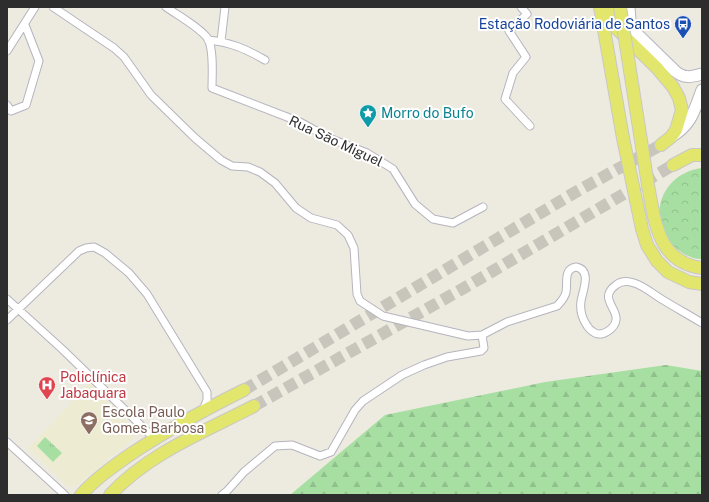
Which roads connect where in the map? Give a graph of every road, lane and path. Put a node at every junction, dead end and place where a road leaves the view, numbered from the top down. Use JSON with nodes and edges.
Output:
{"nodes":[{"id":1,"x":35,"y":7,"type":"edge"},
{"id":2,"x":53,"y":7,"type":"edge"},
{"id":3,"x":166,"y":7,"type":"edge"},
{"id":4,"x":225,"y":7,"type":"edge"},
{"id":5,"x":521,"y":7,"type":"edge"},
{"id":6,"x":600,"y":7,"type":"edge"},
{"id":7,"x":610,"y":7,"type":"edge"},
{"id":8,"x":620,"y":7,"type":"edge"},
{"id":9,"x":629,"y":7,"type":"edge"},
{"id":10,"x":25,"y":24,"type":"junction"},
{"id":11,"x":208,"y":40,"type":"junction"},
{"id":12,"x":221,"y":41,"type":"junction"},
{"id":13,"x":7,"y":49,"type":"edge"},
{"id":14,"x":265,"y":60,"type":"dead end"},
{"id":15,"x":702,"y":74,"type":"edge"},
{"id":16,"x":702,"y":90,"type":"edge"},
{"id":17,"x":9,"y":108,"type":"edge"},
{"id":18,"x":530,"y":126,"type":"dead end"},
{"id":19,"x":671,"y":137,"type":"junction"},
{"id":20,"x":661,"y":145,"type":"tunnel mouth"},
{"id":21,"x":698,"y":153,"type":"edge"},
{"id":22,"x":673,"y":165,"type":"tunnel mouth"},
{"id":23,"x":483,"y":207,"type":"dead end"},
{"id":24,"x":702,"y":268,"type":"edge"},
{"id":25,"x":702,"y":284,"type":"edge"},
{"id":26,"x":7,"y":299,"type":"edge"},
{"id":27,"x":18,"y":309,"type":"junction"},
{"id":28,"x":7,"y":320,"type":"edge"},
{"id":29,"x":702,"y":323,"type":"edge"},
{"id":30,"x":482,"y":335,"type":"junction"},
{"id":31,"x":244,"y":390,"type":"tunnel mouth"},
{"id":32,"x":254,"y":406,"type":"tunnel mouth"},
{"id":33,"x":203,"y":411,"type":"junction"},
{"id":34,"x":154,"y":438,"type":"junction"},
{"id":35,"x":7,"y":442,"type":"edge"},
{"id":36,"x":65,"y":495,"type":"edge"},
{"id":37,"x":81,"y":495,"type":"edge"},
{"id":38,"x":110,"y":495,"type":"edge"},
{"id":39,"x":222,"y":495,"type":"edge"}],
"edges":[{"from":1,"to":10,"type":"street"},
{"from":2,"to":30,"type":"street"},
{"from":3,"to":11,"type":"street"},
{"from":4,"to":12,"type":"street"},
{"from":5,"to":18,"type":"street"},
{"from":6,"to":25,"type":"main road"},
{"from":7,"to":19,"type":"main road"},
{"from":8,"to":24,"type":"main road","bridge":true},
{"from":9,"to":15,"type":"street"},
{"from":10,"to":13,"type":"street"},
{"from":10,"to":17,"type":"street"},
{"from":11,"to":12,"type":"street"},
{"from":11,"to":23,"type":"street","name":"Rua São Miguel"},
{"from":12,"to":14,"type":"street"},
{"from":16,"to":19,"type":"street"},
{"from":19,"to":20,"type":"main road"},
{"from":21,"to":22,"type":"main road"},
{"from":26,"to":27,"type":"street"},
{"from":27,"to":28,"type":"street"},
{"from":27,"to":33,"type":"street"},
{"from":27,"to":34,"type":"street"},
{"from":29,"to":30,"type":"street"},
{"from":30,"to":39,"type":"street"},
{"from":31,"to":33,"type":"main road"},
{"from":32,"to":38,"type":"main road"},
{"from":33,"to":34,"type":"main road"},
{"from":34,"to":37,"type":"main road"},
{"from":35,"to":36,"type":"street"}]}
